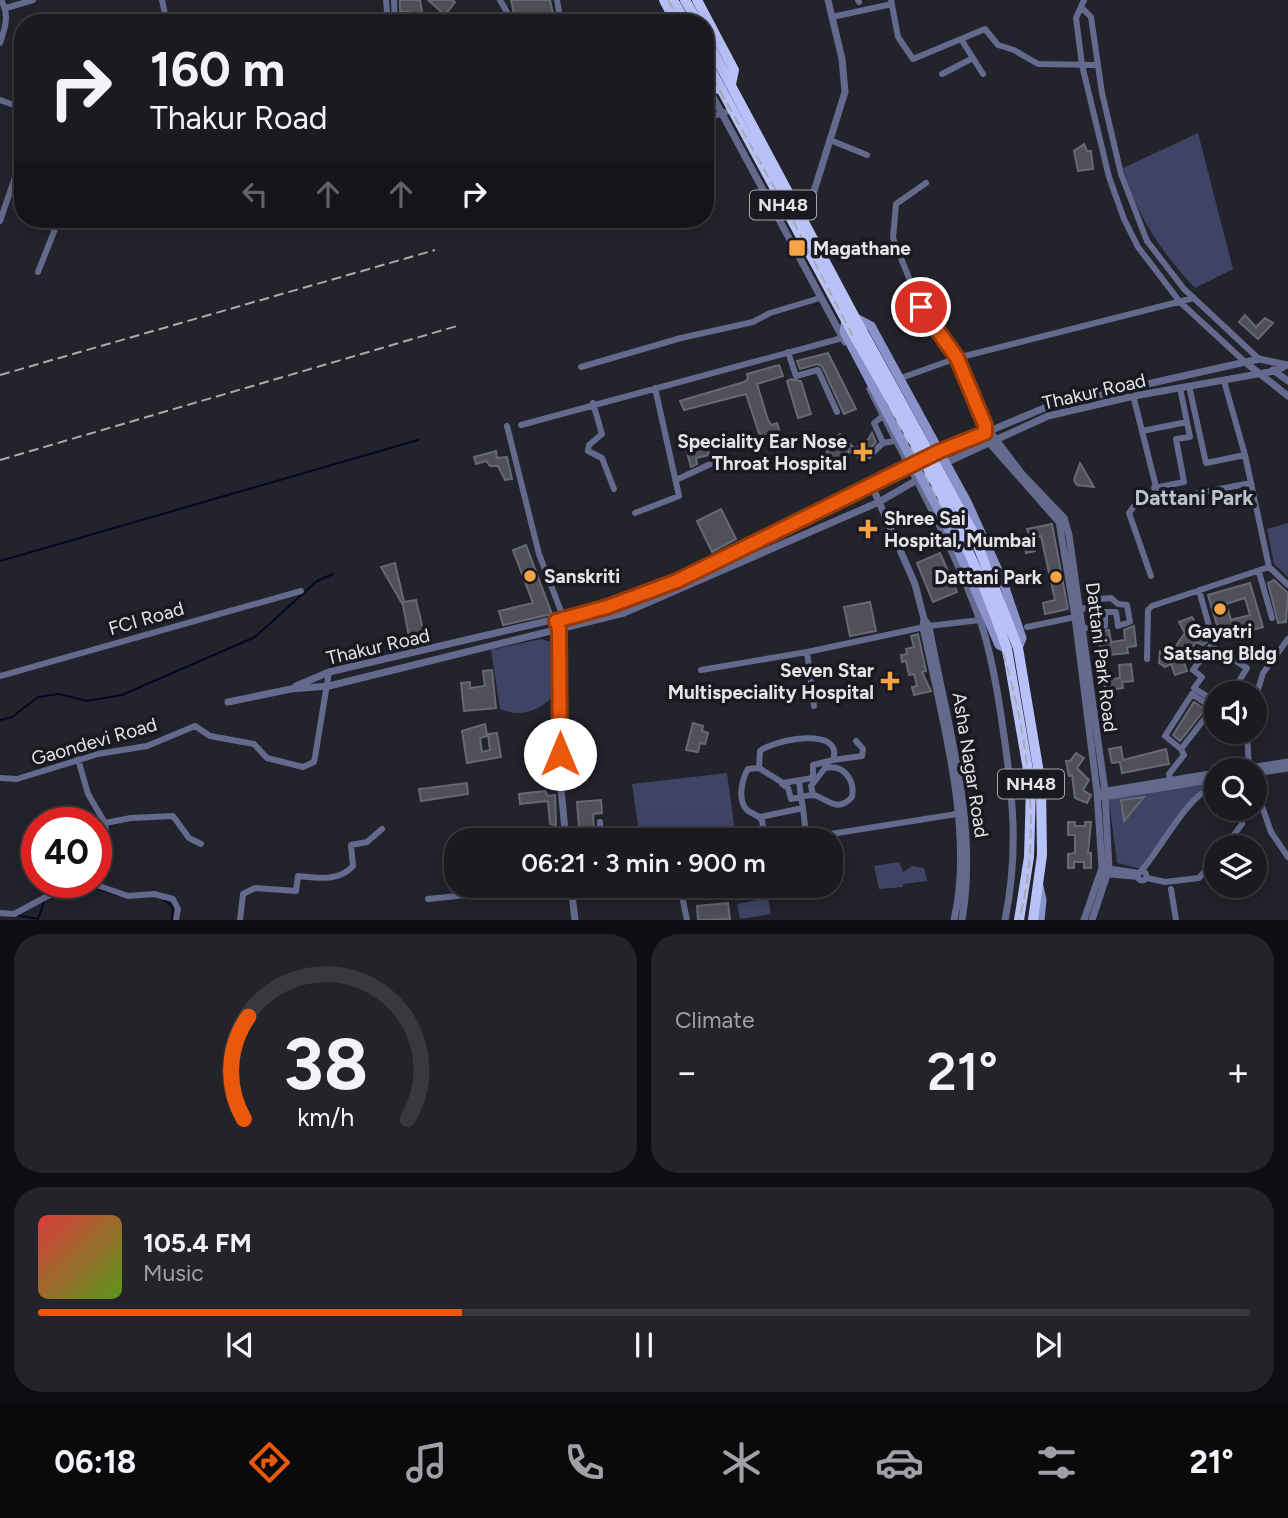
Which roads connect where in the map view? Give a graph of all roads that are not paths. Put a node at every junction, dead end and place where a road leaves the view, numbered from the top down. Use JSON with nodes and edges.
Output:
{"nodes":[{"id":1,"x":1,"y":0,"type":"edge"},
{"id":2,"x":33,"y":0,"type":"edge"},
{"id":3,"x":828,"y":0,"type":"edge"},
{"id":4,"x":1084,"y":0,"type":"edge"},
{"id":5,"x":891,"y":2,"type":"edge"},
{"id":6,"x":6,"y":8,"type":"junction"},
{"id":7,"x":1082,"y":8,"type":"junction"},
{"id":8,"x":832,"y":17,"type":"junction"},
{"id":9,"x":1091,"y":17,"type":"junction"},
{"id":10,"x":1076,"y":18,"type":"junction"},
{"id":11,"x":714,"y":32,"type":"edge"},
{"id":12,"x":961,"y":39,"type":"junction"},
{"id":13,"x":0,"y":43,"type":"edge"},
{"id":14,"x":714,"y":58,"type":"edge"},
{"id":15,"x":973,"y":58,"type":"junction"},
{"id":16,"x":1082,"y":65,"type":"junction"},
{"id":17,"x":1097,"y":65,"type":"junction"},
{"id":18,"x":714,"y":71,"type":"edge"},
{"id":19,"x":942,"y":74,"type":"dead end"},
{"id":20,"x":983,"y":74,"type":"dead end"},
{"id":21,"x":714,"y":85,"type":"edge"},
{"id":22,"x":726,"y":87,"type":"junction"},
{"id":23,"x":1102,"y":93,"type":"junction"},
{"id":24,"x":714,"y":94,"type":"edge"},
{"id":25,"x":1089,"y":96,"type":"junction"},
{"id":26,"x":727,"y":112,"type":"junction"},
{"id":27,"x":714,"y":116,"type":"edge"},
{"id":28,"x":830,"y":140,"type":"junction"},
{"id":29,"x":867,"y":155,"type":"dead end"},
{"id":30,"x":1121,"y":174,"type":"junction"},
{"id":31,"x":1108,"y":177,"type":"junction"},
{"id":32,"x":14,"y":180,"type":"edge"},
{"id":33,"x":926,"y":183,"type":"dead end"},
{"id":34,"x":805,"y":220,"type":"junction"},
{"id":35,"x":0,"y":221,"type":"edge"},
{"id":36,"x":55,"y":228,"type":"edge"},
{"id":37,"x":1147,"y":241,"type":"junction"},
{"id":38,"x":1138,"y":247,"type":"junction"},
{"id":39,"x":38,"y":272,"type":"dead end"},
{"id":40,"x":1184,"y":289,"type":"junction"},
{"id":41,"x":1173,"y":293,"type":"junction"},
{"id":42,"x":820,"y":298,"type":"junction"},
{"id":43,"x":1194,"y":298,"type":"junction"},
{"id":44,"x":1180,"y":302,"type":"junction"},
{"id":45,"x":846,"y":318,"type":"junction"},
{"id":46,"x":848,"y":338,"type":"junction"},
{"id":47,"x":788,"y":352,"type":"junction"},
{"id":48,"x":957,"y":358,"type":"junction"},
{"id":49,"x":1259,"y":359,"type":"junction"},
{"id":50,"x":1245,"y":362,"type":"junction"},
{"id":51,"x":1287,"y":365,"type":"edge"},
{"id":52,"x":581,"y":367,"type":"dead end"},
{"id":53,"x":1275,"y":371,"type":"junction"},
{"id":54,"x":1261,"y":374,"type":"junction"},
{"id":55,"x":901,"y":378,"type":"junction"},
{"id":56,"x":1224,"y":381,"type":"junction"},
{"id":57,"x":1288,"y":381,"type":"edge"},
{"id":58,"x":1189,"y":386,"type":"junction"},
{"id":59,"x":1131,"y":387,"type":"junction"},
{"id":60,"x":654,"y":388,"type":"junction"},
{"id":61,"x":1180,"y":388,"type":"junction"},
{"id":62,"x":1134,"y":396,"type":"junction"},
{"id":63,"x":1288,"y":396,"type":"edge"},
{"id":64,"x":593,"y":403,"type":"junction"},
{"id":65,"x":837,"y":412,"type":"dead end"},
{"id":66,"x":883,"y":416,"type":"junction"},
{"id":67,"x":1187,"y":422,"type":"junction"},
{"id":68,"x":521,"y":425,"type":"dead end"},
{"id":69,"x":507,"y":426,"type":"dead end"},
{"id":70,"x":987,"y":429,"type":"junction"},
{"id":71,"x":1142,"y":431,"type":"junction"},
{"id":72,"x":895,"y":441,"type":"junction"},
{"id":73,"x":993,"y":441,"type":"junction"},
{"id":74,"x":883,"y":443,"type":"junction"},
{"id":75,"x":940,"y":451,"type":"junction"},
{"id":76,"x":1245,"y":455,"type":"junction"},
{"id":77,"x":869,"y":456,"type":"dead end"},
{"id":78,"x":717,"y":461,"type":"dead end"},
{"id":79,"x":947,"y":461,"type":"junction"},
{"id":80,"x":911,"y":467,"type":"junction"},
{"id":81,"x":676,"y":480,"type":"junction"},
{"id":82,"x":918,"y":480,"type":"junction"},
{"id":83,"x":1251,"y":483,"type":"junction"},
{"id":84,"x":872,"y":486,"type":"junction"},
{"id":85,"x":614,"y":489,"type":"dead end"},
{"id":86,"x":1156,"y":492,"type":"junction"},
{"id":87,"x":879,"y":502,"type":"junction"},
{"id":88,"x":825,"y":509,"type":"junction"},
{"id":89,"x":635,"y":513,"type":"dead end"},
{"id":90,"x":832,"y":523,"type":"junction"},
{"id":91,"x":1269,"y":567,"type":"junction"},
{"id":92,"x":697,"y":571,"type":"junction"},
{"id":93,"x":1259,"y":572,"type":"junction"},
{"id":94,"x":1151,"y":576,"type":"dead end"},
{"id":95,"x":702,"y":579,"type":"junction"},
{"id":96,"x":1288,"y":584,"type":"edge"},
{"id":97,"x":1199,"y":590,"type":"junction"},
{"id":98,"x":300,"y":591,"type":"dead end"},
{"id":99,"x":1079,"y":614,"type":"junction"},
{"id":100,"x":1272,"y":618,"type":"dead end"},
{"id":101,"x":980,"y":620,"type":"junction"},
{"id":102,"x":561,"y":624,"type":"junction"},
{"id":103,"x":925,"y":624,"type":"junction"},
{"id":104,"x":1027,"y":626,"type":"dead end"},
{"id":105,"x":1083,"y":628,"type":"junction"},
{"id":106,"x":1211,"y":633,"type":"dead end"},
{"id":107,"x":474,"y":639,"type":"junction"},
{"id":108,"x":1288,"y":639,"type":"edge"},
{"id":109,"x":1012,"y":648,"type":"junction"},
{"id":110,"x":476,"y":649,"type":"junction"},
{"id":111,"x":807,"y":652,"type":"junction"},
{"id":112,"x":1147,"y":659,"type":"dead end"},
{"id":113,"x":701,"y":670,"type":"dead end"},
{"id":114,"x":329,"y":672,"type":"junction"},
{"id":115,"x":1084,"y":672,"type":"junction"},
{"id":116,"x":0,"y":676,"type":"edge"},
{"id":117,"x":1239,"y":681,"type":"edge"},
{"id":118,"x":1260,"y":681,"type":"edge"},
{"id":119,"x":329,"y":686,"type":"junction"},
{"id":120,"x":290,"y":689,"type":"junction"},
{"id":121,"x":1204,"y":694,"type":"edge"},
{"id":122,"x":228,"y":702,"type":"dead end"},
{"id":123,"x":814,"y":706,"type":"dead end"},
{"id":124,"x":856,"y":741,"type":"dead end"},
{"id":125,"x":1181,"y":749,"type":"junction"},
{"id":126,"x":78,"y":759,"type":"junction"},
{"id":127,"x":833,"y":760,"type":"junction"},
{"id":128,"x":1288,"y":762,"type":"edge"},
{"id":129,"x":1267,"y":767,"type":"edge"},
{"id":130,"x":1288,"y":768,"type":"edge"},
{"id":131,"x":1267,"y":769,"type":"edge"},
{"id":132,"x":761,"y":770,"type":"junction"},
{"id":133,"x":0,"y":778,"type":"edge"},
{"id":134,"x":799,"y":781,"type":"junction"},
{"id":135,"x":1170,"y":781,"type":"junction"},
{"id":136,"x":1204,"y":782,"type":"edge"},
{"id":137,"x":1204,"y":783,"type":"edge"},
{"id":138,"x":1204,"y":790,"type":"edge"},
{"id":139,"x":1101,"y":794,"type":"junction"},
{"id":140,"x":813,"y":795,"type":"junction"},
{"id":141,"x":801,"y":797,"type":"junction"},
{"id":142,"x":95,"y":807,"type":"edge"},
{"id":143,"x":803,"y":808,"type":"junction"},
{"id":144,"x":961,"y":813,"type":"junction"},
{"id":145,"x":760,"y":817,"type":"junction"},
{"id":146,"x":1267,"y":820,"type":"edge"},
{"id":147,"x":112,"y":822,"type":"edge"},
{"id":148,"x":600,"y":822,"type":"dead end"},
{"id":149,"x":565,"y":828,"type":"edge"},
{"id":150,"x":600,"y":828,"type":"edge"},
{"id":151,"x":762,"y":828,"type":"edge"},
{"id":152,"x":805,"y":828,"type":"edge"},
{"id":153,"x":382,"y":829,"type":"dead end"},
{"id":154,"x":843,"y":832,"type":"edge"},
{"id":155,"x":201,"y":844,"type":"dead end"},
{"id":156,"x":1288,"y":857,"type":"edge"},
{"id":157,"x":1105,"y":871,"type":"junction"},
{"id":158,"x":1204,"y":872,"type":"edge"},
{"id":159,"x":1139,"y":874,"type":"junction"},
{"id":160,"x":1038,"y":885,"type":"junction"},
{"id":161,"x":1171,"y":889,"type":"dead end"},
{"id":162,"x":112,"y":890,"type":"edge"},
{"id":163,"x":444,"y":897,"type":"edge"},
{"id":164,"x":44,"y":898,"type":"edge"},
{"id":165,"x":572,"y":898,"type":"edge"},
{"id":166,"x":428,"y":899,"type":"dead end"},
{"id":167,"x":683,"y":901,"type":"dead end"},
{"id":168,"x":1094,"y":903,"type":"junction"},
{"id":169,"x":0,"y":913,"type":"edge"},
{"id":170,"x":176,"y":919,"type":"edge"},
{"id":171,"x":240,"y":919,"type":"edge"},
{"id":172,"x":575,"y":919,"type":"edge"},
{"id":173,"x":687,"y":919,"type":"edge"},
{"id":174,"x":954,"y":919,"type":"edge"},
{"id":175,"x":962,"y":919,"type":"edge"},
{"id":176,"x":1005,"y":919,"type":"edge"},
{"id":177,"x":1019,"y":919,"type":"edge"},
{"id":178,"x":1033,"y":919,"type":"edge"},
{"id":179,"x":1040,"y":919,"type":"edge"},
{"id":180,"x":1084,"y":919,"type":"edge"},
{"id":181,"x":1092,"y":919,"type":"edge"},
{"id":182,"x":1176,"y":919,"type":"edge"}],
"edges":[{"from":1,"to":6,"type":"street"},
{"from":2,"to":6,"type":"street"},
{"from":3,"to":8,"type":"street"},
{"from":4,"to":7,"type":"street"},
{"from":5,"to":8,"type":"street"},
{"from":5,"to":12,"type":"street"},
{"from":6,"to":13,"type":"street"},
{"from":7,"to":9,"type":"street"},
{"from":7,"to":10,"type":"street"},
{"from":8,"to":28,"type":"street"},
{"from":9,"to":10,"type":"street"},
{"from":9,"to":17,"type":"street"},
{"from":10,"to":16,"type":"street"},
{"from":11,"to":22,"type":"highway"},
{"from":12,"to":15,"type":"street"},
{"from":12,"to":16,"type":"street"},
{"from":14,"to":22,"type":"highway","number":"NH48"},
{"from":15,"to":19,"type":"street"},
{"from":15,"to":20,"type":"street"},
{"from":16,"to":17,"type":"street"},
{"from":16,"to":25,"type":"street"},
{"from":17,"to":23,"type":"street"},
{"from":18,"to":22,"type":"highway","number":"NH48"},
{"from":21,"to":22,"type":"highway"},
{"from":22,"to":26,"type":"highway","number":"NH48"},
{"from":22,"to":34,"type":"highway","number":"NH48"},
{"from":23,"to":25,"type":"street"},
{"from":23,"to":30,"type":"street"},
{"from":24,"to":26,"type":"street"},
{"from":25,"to":31,"type":"street"},
{"from":26,"to":27,"type":"street"},
{"from":26,"to":42,"type":"street"},
{"from":26,"to":45,"type":"highway","number":"NH48"},
{"from":28,"to":29,"type":"street"},
{"from":28,"to":34,"type":"street"},
{"from":30,"to":31,"type":"street"},
{"from":30,"to":37,"type":"street"},
{"from":31,"to":38,"type":"street"},
{"from":32,"to":35,"type":"street"},
{"from":33,"to":48,"type":"street","name":"Dattani Park Road"},
{"from":34,"to":45,"type":"highway","number":"NH48"},
{"from":36,"to":39,"type":"street"},
{"from":37,"to":38,"type":"street"},
{"from":37,"to":40,"type":"street"},
{"from":38,"to":41,"type":"street"},
{"from":40,"to":41,"type":"street"},
{"from":40,"to":43,"type":"street"},
{"from":41,"to":44,"type":"street"},
{"from":42,"to":45,"type":"street"},
{"from":42,"to":52,"type":"street"},
{"from":43,"to":44,"type":"street"},
{"from":43,"to":49,"type":"street"},
{"from":44,"to":48,"type":"street"},
{"from":44,"to":50,"type":"street"},
{"from":45,"to":46,"type":"highway","number":"NH48"},
{"from":45,"to":55,"type":"main road"},
{"from":45,"to":109,"type":"highway","number":"NH48","bridge":true},
{"from":46,"to":47,"type":"street"},
{"from":46,"to":66,"type":"street"},
{"from":46,"to":80,"type":"main road"},
{"from":46,"to":109,"type":"highway","number":"NH48","bridge":true},
{"from":47,"to":60,"type":"street"},
{"from":47,"to":65,"type":"street"},
{"from":48,"to":55,"type":"street"},
{"from":48,"to":70,"type":"street","name":"Dattani Park Road"},
{"from":49,"to":50,"type":"street","name":"Thakur Road"},
{"from":49,"to":51,"type":"street","name":"Thakur Road"},
{"from":49,"to":53,"type":"street"},
{"from":50,"to":54,"type":"street"},
{"from":50,"to":59,"type":"street","name":"Thakur Road"},
{"from":51,"to":53,"type":"street","name":"Thakur Road"},
{"from":53,"to":54,"type":"street","name":"Thakur Road"},
{"from":53,"to":57,"type":"street"},
{"from":54,"to":56,"type":"street","name":"Thakur Road"},
{"from":54,"to":63,"type":"street"},
{"from":55,"to":75,"type":"main road"},
{"from":56,"to":58,"type":"street","name":"Thakur Road"},
{"from":56,"to":76,"type":"street"},
{"from":58,"to":61,"type":"street","name":"Thakur Road"},
{"from":58,"to":76,"type":"street"},
{"from":59,"to":62,"type":"street"},
{"from":59,"to":70,"type":"street","name":"Thakur Road"},
{"from":60,"to":64,"type":"street"},
{"from":60,"to":81,"type":"street"},
{"from":61,"to":62,"type":"street","name":"Thakur Road"},
{"from":61,"to":67,"type":"street"},
{"from":62,"to":71,"type":"street"},
{"from":62,"to":73,"type":"street","name":"Thakur Road"},
{"from":64,"to":68,"type":"street"},
{"from":64,"to":85,"type":"street"},
{"from":66,"to":72,"type":"street"},
{"from":66,"to":74,"type":"street"},
{"from":67,"to":71,"type":"street"},
{"from":67,"to":86,"type":"street"},
{"from":69,"to":102,"type":"street"},
{"from":70,"to":73,"type":"street","name":"Dattani Park Road"},
{"from":70,"to":75,"type":"street","name":"Thakur Road"},
{"from":71,"to":86,"type":"street"},
{"from":72,"to":74,"type":"street"},
{"from":72,"to":80,"type":"street"},
{"from":73,"to":79,"type":"street","name":"Thakur Road"},
{"from":73,"to":99,"type":"street","name":"Dattani Park Road"},
{"from":74,"to":77,"type":"street"},
{"from":75,"to":79,"type":"main road"},
{"from":75,"to":80,"type":"street","name":"Thakur Road"},
{"from":76,"to":83,"type":"street"},
{"from":78,"to":81,"type":"street"},
{"from":79,"to":82,"type":"street","name":"Thakur Road"},
{"from":79,"to":109,"type":"main road"},
{"from":80,"to":82,"type":"main road"},
{"from":80,"to":84,"type":"street","name":"Thakur Road"},
{"from":81,"to":89,"type":"street"},
{"from":82,"to":87,"type":"street","name":"Thakur Road"},
{"from":82,"to":101,"type":"street"},
{"from":82,"to":109,"type":"main road"},
{"from":83,"to":86,"type":"street"},
{"from":83,"to":91,"type":"street"},
{"from":84,"to":87,"type":"street","name":"Asha Nagar Road"},
{"from":84,"to":88,"type":"street","name":"Thakur Road"},
{"from":86,"to":94,"type":"street"},
{"from":87,"to":90,"type":"street","name":"Thakur Road"},
{"from":87,"to":103,"type":"street","name":"Asha Nagar Road"},
{"from":88,"to":90,"type":"street"},
{"from":88,"to":92,"type":"street","name":"Thakur Road"},
{"from":90,"to":95,"type":"street","name":"Thakur Road"},
{"from":91,"to":93,"type":"street"},
{"from":91,"to":96,"type":"street"},
{"from":92,"to":95,"type":"street"},
{"from":92,"to":102,"type":"street","name":"Thakur Road"},
{"from":93,"to":97,"type":"street"},
{"from":93,"to":100,"type":"street"},
{"from":95,"to":102,"type":"street","name":"Thakur Road"},
{"from":97,"to":106,"type":"street"},
{"from":97,"to":112,"type":"street"},
{"from":98,"to":116,"type":"street","name":"FCI Road"},
{"from":99,"to":104,"type":"street"},
{"from":99,"to":105,"type":"street","name":"Dattani Park Road"},
{"from":99,"to":105,"type":"street"},
{"from":99,"to":115,"type":"street","name":"Dattani Park Road"},
{"from":101,"to":103,"type":"street"},
{"from":101,"to":176,"type":"street"},
{"from":102,"to":107,"type":"street","name":"Thakur Road"},
{"from":102,"to":110,"type":"street","name":"Thakur Road"},
{"from":102,"to":149,"type":"street"},
{"from":103,"to":111,"type":"street"},
{"from":103,"to":144,"type":"street","name":"Asha Nagar Road"},
{"from":105,"to":115,"type":"street","name":"Dattani Park Road"},
{"from":107,"to":110,"type":"street"},
{"from":107,"to":114,"type":"street","name":"Thakur Road"},
{"from":108,"to":118,"type":"street"},
{"from":109,"to":160,"type":"highway","number":"NH48"},
{"from":109,"to":177,"type":"highway","number":"NH48"},
{"from":110,"to":119,"type":"street","name":"Thakur Road"},
{"from":111,"to":113,"type":"street"},
{"from":111,"to":123,"type":"street"},
{"from":114,"to":119,"type":"street","name":"Gaondevi Road"},
{"from":114,"to":120,"type":"street","name":"Thakur Road"},
{"from":115,"to":139,"type":"street","name":"Dattani Park Road"},
{"from":117,"to":121,"type":"street"},
{"from":119,"to":120,"type":"street","name":"Thakur Road"},
{"from":119,"to":126,"type":"street","name":"Gaondevi Road"},
{"from":120,"to":122,"type":"street","name":"Thakur Road"},
{"from":124,"to":127,"type":"street"},
{"from":125,"to":125,"type":"street"},
{"from":125,"to":135,"type":"street"},
{"from":126,"to":133,"type":"street","name":"Gaondevi Road"},
{"from":126,"to":142,"type":"street"},
{"from":127,"to":132,"type":"street"},
{"from":127,"to":134,"type":"street"},
{"from":128,"to":129,"type":"street"},
{"from":130,"to":131,"type":"street"},
{"from":132,"to":134,"type":"street"},
{"from":132,"to":141,"type":"street"},
{"from":132,"to":145,"type":"street"},
{"from":134,"to":141,"type":"street"},
{"from":135,"to":136,"type":"street"},
{"from":135,"to":139,"type":"street"},
{"from":137,"to":139,"type":"street"},
{"from":138,"to":159,"type":"street"},
{"from":139,"to":157,"type":"street","name":"Dattani Park Road"},
{"from":140,"to":140,"type":"street"},
{"from":140,"to":141,"type":"street"},
{"from":141,"to":143,"type":"street"},
{"from":143,"to":145,"type":"street"},
{"from":143,"to":152,"type":"street"},
{"from":144,"to":154,"type":"street"},
{"from":144,"to":174,"type":"street","name":"Asha Nagar Road"},
{"from":144,"to":175,"type":"street","name":"Asha Nagar Road"},
{"from":145,"to":151,"type":"street"},
{"from":146,"to":156,"type":"street"},
{"from":147,"to":155,"type":"street"},
{"from":148,"to":150,"type":"street"},
{"from":153,"to":171,"type":"street"},
{"from":157,"to":159,"type":"street"},
{"from":157,"to":168,"type":"street","name":"Dattani Park Road"},
{"from":158,"to":159,"type":"street"},
{"from":160,"to":178,"type":"highway","number":"NH48"},
{"from":160,"to":179,"type":"main road"},
{"from":161,"to":182,"type":"street"},
{"from":162,"to":170,"type":"street"},
{"from":163,"to":166,"type":"street"},
{"from":164,"to":169,"type":"street"},
{"from":165,"to":172,"type":"street"},
{"from":167,"to":173,"type":"street"},
{"from":168,"to":180,"type":"street","name":"Dattani Park Road"},
{"from":168,"to":181,"type":"street","name":"Dattani Park Road"}]}
